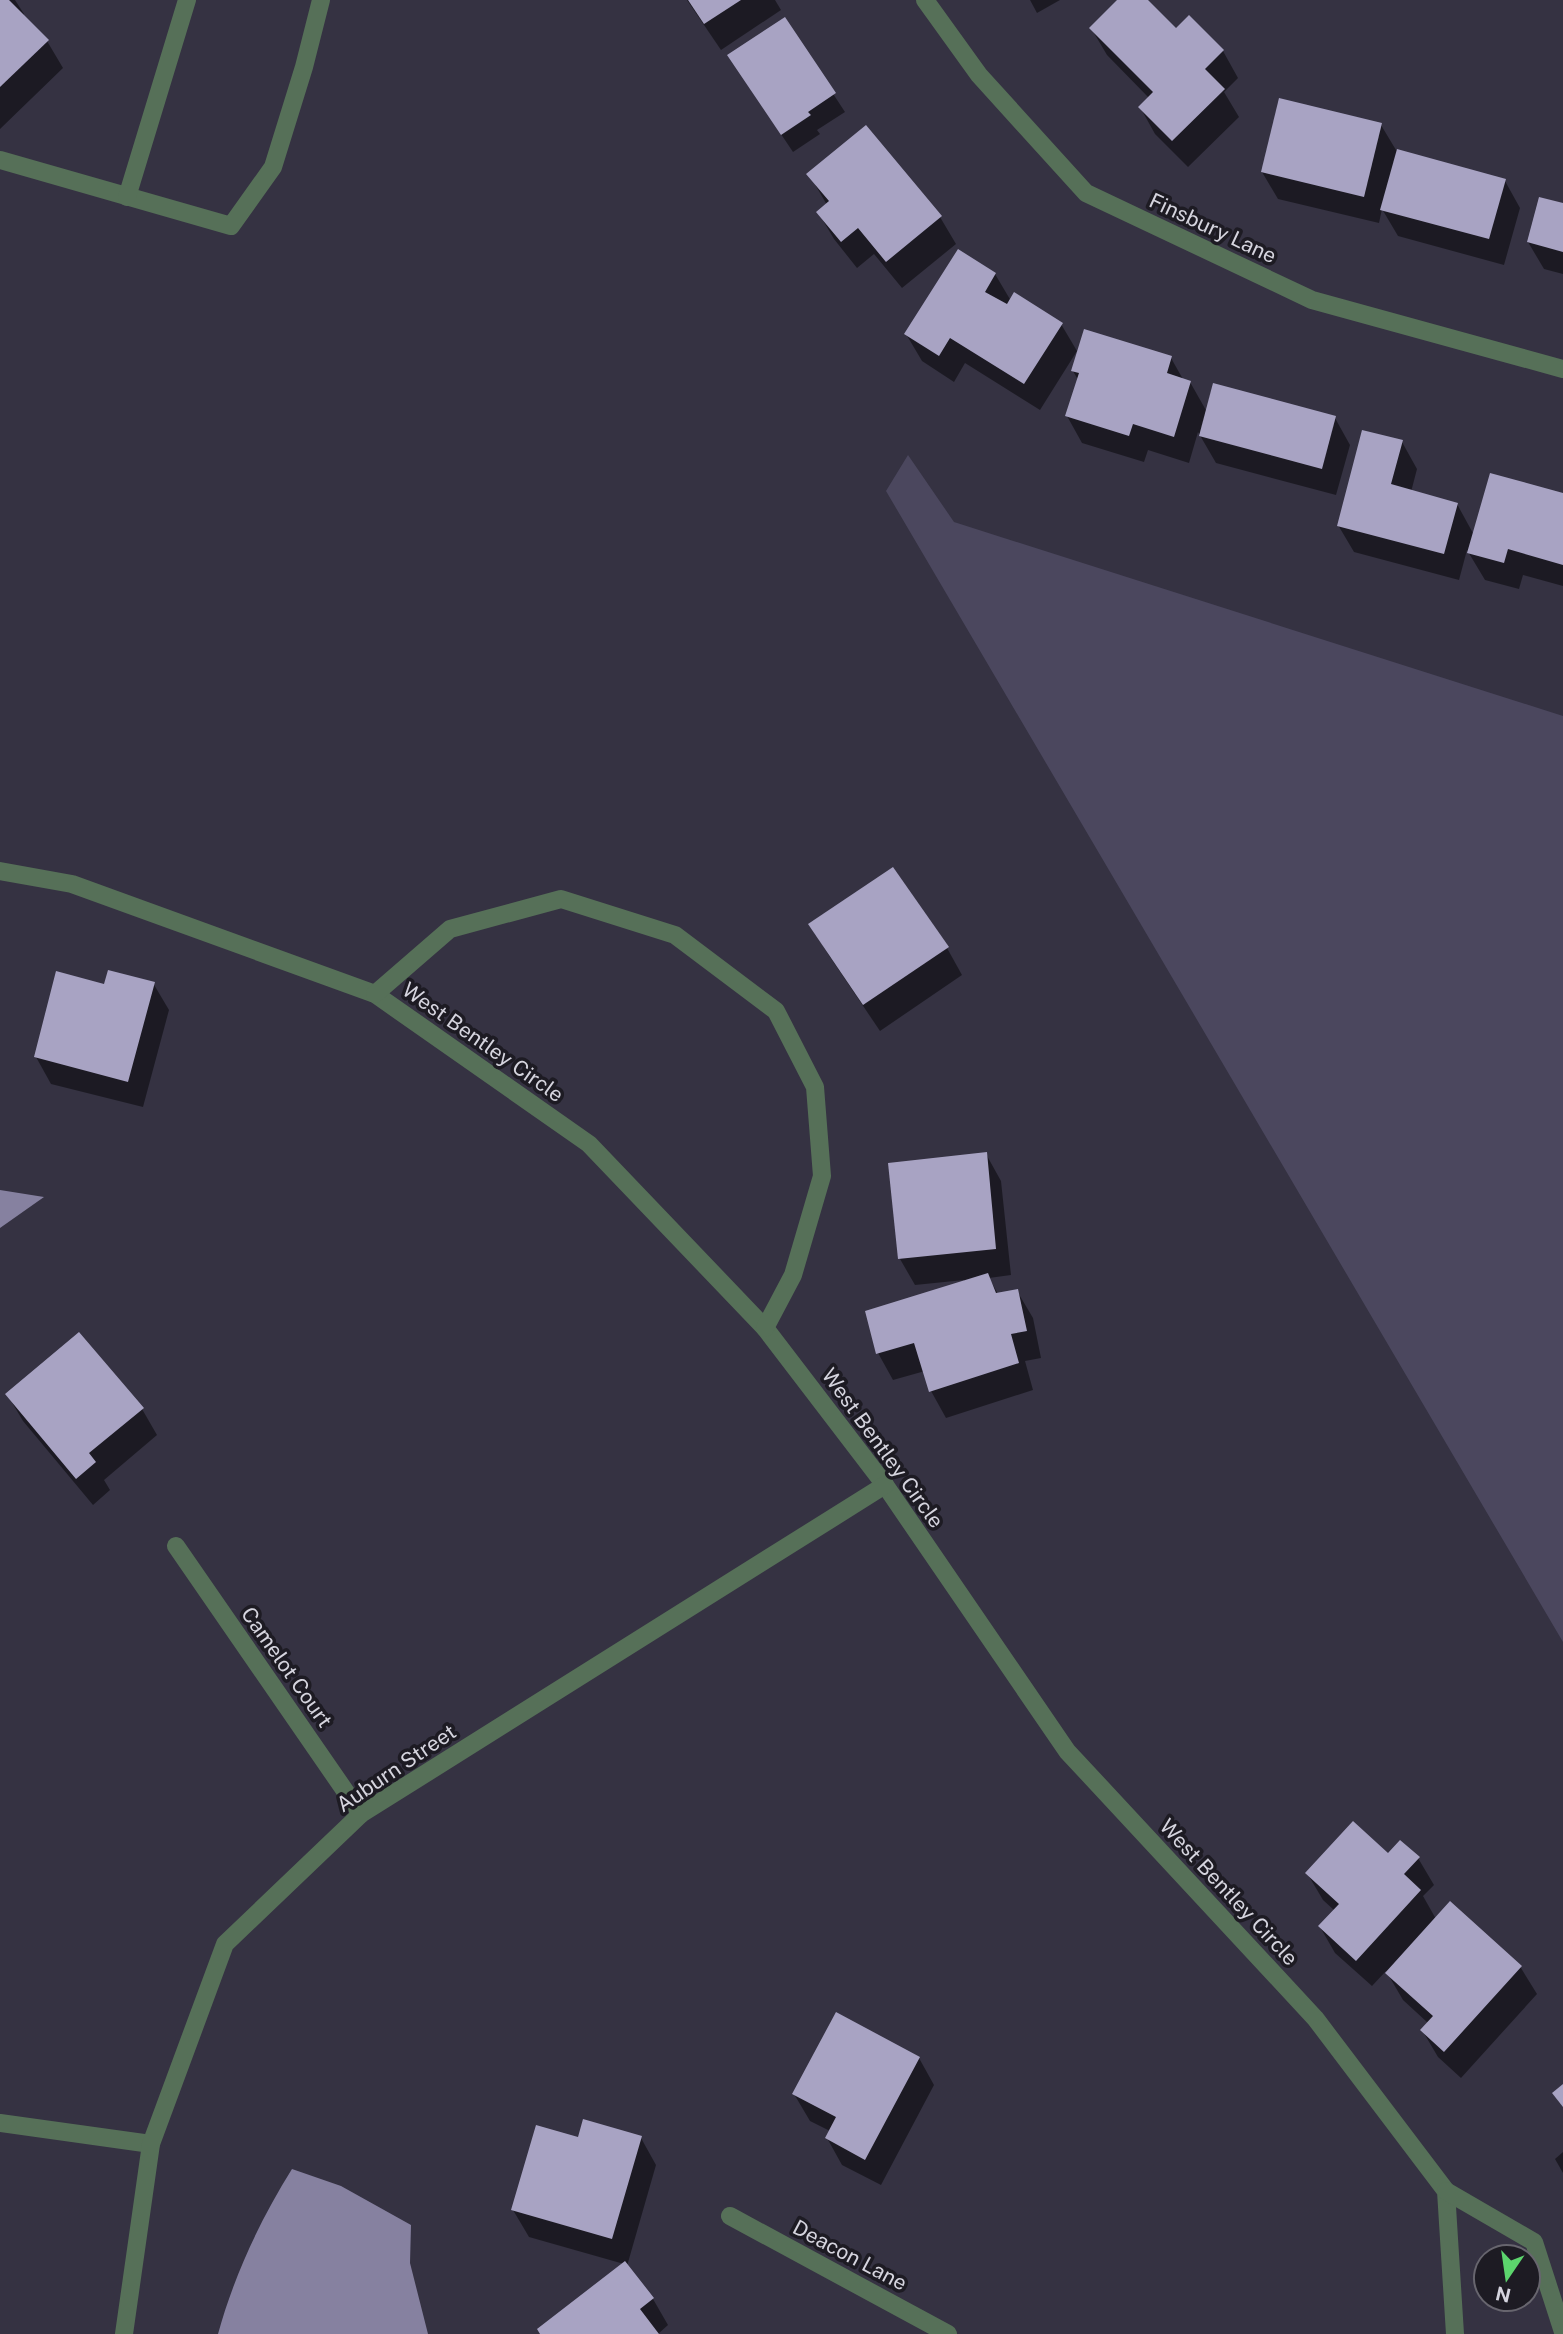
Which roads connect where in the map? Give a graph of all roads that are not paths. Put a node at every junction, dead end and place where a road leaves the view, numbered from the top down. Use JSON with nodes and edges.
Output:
{"nodes":[{"id":1,"x":187,"y":0,"type":"edge"},
{"id":2,"x":320,"y":0,"type":"edge"},
{"id":3,"x":925,"y":0,"type":"edge"},
{"id":4,"x":0,"y":160,"type":"edge"},
{"id":5,"x":127,"y":197,"type":"junction"},
{"id":6,"x":1563,"y":369,"type":"edge"},
{"id":7,"x":0,"y":871,"type":"edge"},
{"id":8,"x":374,"y":994,"type":"junction"},
{"id":9,"x":765,"y":1328,"type":"junction"},
{"id":10,"x":885,"y":1485,"type":"junction"},
{"id":11,"x":176,"y":1546,"type":"dead end"},
{"id":12,"x":361,"y":1814,"type":"junction"},
{"id":13,"x":0,"y":2123,"type":"edge"},
{"id":14,"x":151,"y":2144,"type":"junction"},
{"id":15,"x":1446,"y":2191,"type":"junction"},
{"id":16,"x":730,"y":2216,"type":"dead end"},
{"id":17,"x":1563,"y":2332,"type":"edge"},
{"id":18,"x":124,"y":2334,"type":"edge"},
{"id":19,"x":948,"y":2334,"type":"edge"},
{"id":20,"x":1455,"y":2334,"type":"edge"}],
"edges":[{"from":1,"to":5,"type":"street"},
{"from":2,"to":5,"type":"street"},
{"from":3,"to":6,"type":"street","name":"Finsbury Lane"},
{"from":4,"to":5,"type":"street"},
{"from":7,"to":8,"type":"street","name":"West Bentley Circle"},
{"from":8,"to":9,"type":"street","name":"West Bentley Circle"},
{"from":8,"to":9,"type":"street"},
{"from":9,"to":10,"type":"street","name":"West Bentley Circle"},
{"from":10,"to":12,"type":"street","name":"Auburn Street"},
{"from":10,"to":15,"type":"street","name":"West Bentley Circle"},
{"from":11,"to":12,"type":"street","name":"Camelot Court"},
{"from":12,"to":14,"type":"street","name":"Auburn Street"},
{"from":13,"to":14,"type":"street"},
{"from":14,"to":18,"type":"street","name":"Auburn Street"},
{"from":15,"to":17,"type":"street"},
{"from":15,"to":20,"type":"street"},
{"from":16,"to":19,"type":"street","name":"Deacon Lane"}]}
